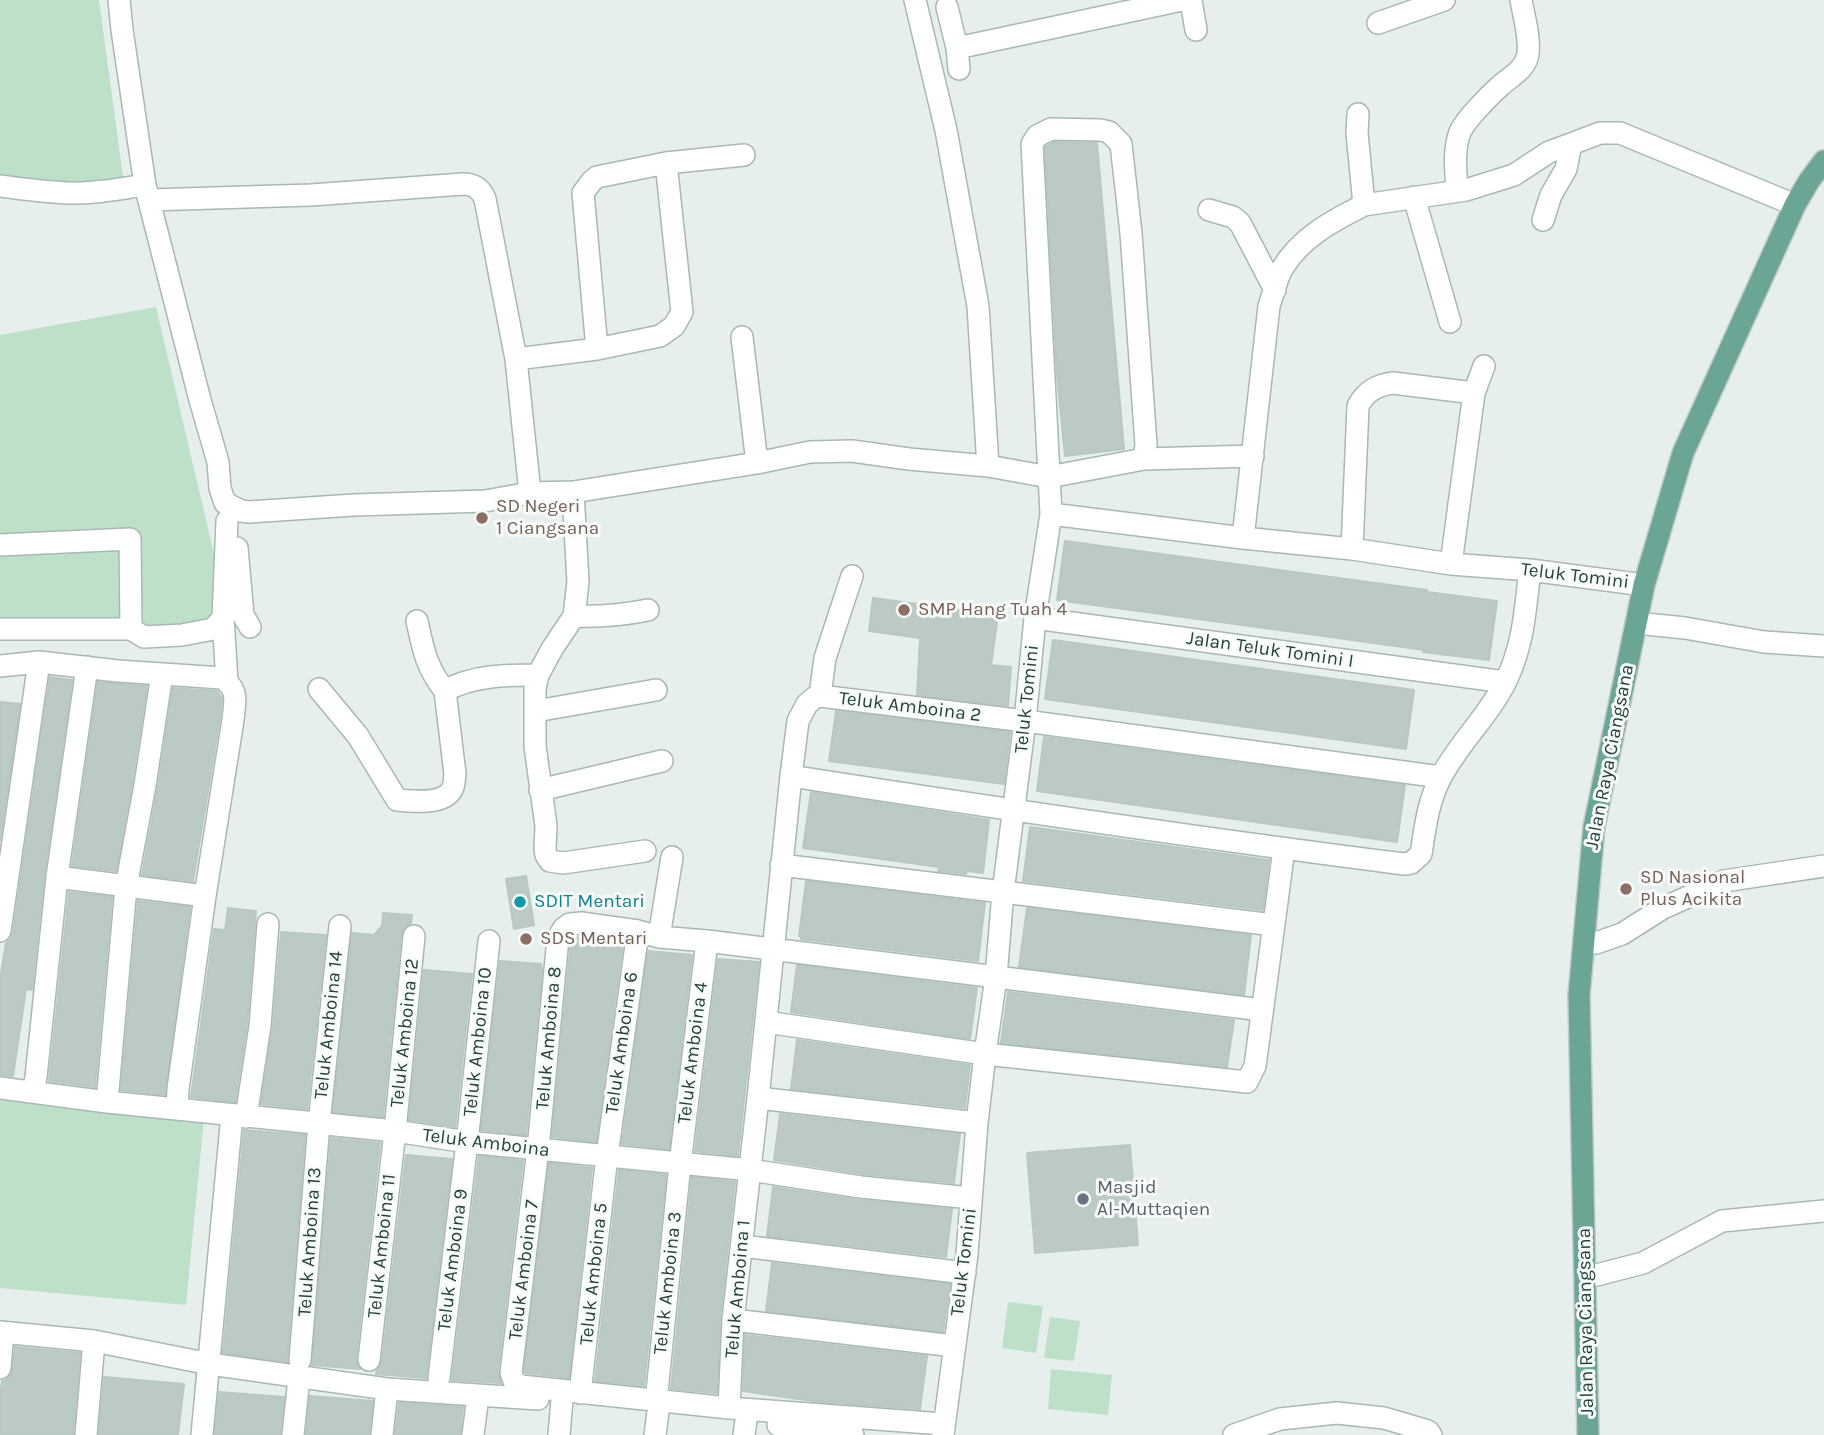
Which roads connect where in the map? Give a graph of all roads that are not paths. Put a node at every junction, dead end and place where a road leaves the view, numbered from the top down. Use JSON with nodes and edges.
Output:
{"nodes":[{"id":1,"x":119,"y":0,"type":"edge"},
{"id":2,"x":915,"y":0,"type":"edge"},
{"id":3,"x":1181,"y":0,"type":"edge"},
{"id":4,"x":1191,"y":0,"type":"edge"},
{"id":5,"x":1444,"y":0,"type":"edge"},
{"id":6,"x":1521,"y":0,"type":"edge"},
{"id":7,"x":947,"y":7,"type":"dead end"},
{"id":8,"x":1378,"y":23,"type":"dead end"},
{"id":9,"x":1196,"y":30,"type":"dead end"},
{"id":10,"x":1358,"y":114,"type":"dead end"},
{"id":11,"x":1571,"y":144,"type":"junction"},
{"id":12,"x":744,"y":155,"type":"dead end"},
{"id":13,"x":1824,"y":161,"type":"edge"},
{"id":14,"x":666,"y":163,"type":"junction"},
{"id":15,"x":1816,"y":184,"type":"edge"},
{"id":16,"x":0,"y":186,"type":"edge"},
{"id":17,"x":1457,"y":191,"type":"junction"},
{"id":18,"x":147,"y":193,"type":"junction"},
{"id":19,"x":1414,"y":197,"type":"junction"},
{"id":20,"x":1364,"y":205,"type":"junction"},
{"id":21,"x":1795,"y":205,"type":"junction"},
{"id":22,"x":1209,"y":210,"type":"dead end"},
{"id":23,"x":1544,"y":220,"type":"dead end"},
{"id":24,"x":1275,"y":290,"type":"junction"},
{"id":25,"x":1450,"y":322,"type":"dead end"},
{"id":26,"x":742,"y":337,"type":"dead end"},
{"id":27,"x":597,"y":349,"type":"junction"},
{"id":28,"x":516,"y":359,"type":"junction"},
{"id":29,"x":1484,"y":366,"type":"dead end"},
{"id":30,"x":1474,"y":393,"type":"junction"},
{"id":31,"x":1253,"y":456,"type":"junction"},
{"id":32,"x":1144,"y":459,"type":"junction"},
{"id":33,"x":757,"y":463,"type":"junction"},
{"id":34,"x":988,"y":466,"type":"junction"},
{"id":35,"x":1049,"y":477,"type":"junction"},
{"id":36,"x":573,"y":492,"type":"junction"},
{"id":37,"x":530,"y":494,"type":"junction"},
{"id":38,"x":226,"y":512,"type":"junction"},
{"id":39,"x":1051,"y":514,"type":"junction"},
{"id":40,"x":1243,"y":538,"type":"junction"},
{"id":41,"x":0,"y":545,"type":"edge"},
{"id":42,"x":1352,"y":549,"type":"junction"},
{"id":43,"x":1451,"y":564,"type":"junction"},
{"id":44,"x":1530,"y":570,"type":"junction"},
{"id":45,"x":852,"y":576,"type":"dead end"},
{"id":46,"x":1644,"y":584,"type":"junction"},
{"id":47,"x":648,"y":610,"type":"dead end"},
{"id":48,"x":574,"y":615,"type":"junction"},
{"id":49,"x":223,"y":618,"type":"junction"},
{"id":50,"x":1035,"y":618,"type":"junction"},
{"id":51,"x":417,"y":621,"type":"dead end"},
{"id":52,"x":1636,"y":623,"type":"junction"},
{"id":53,"x":250,"y":627,"type":"dead end"},
{"id":54,"x":0,"y":629,"type":"edge"},
{"id":55,"x":131,"y":629,"type":"junction"},
{"id":56,"x":1824,"y":646,"type":"edge"},
{"id":57,"x":39,"y":663,"type":"junction"},
{"id":58,"x":0,"y":666,"type":"edge"},
{"id":59,"x":87,"y":667,"type":"junction"},
{"id":60,"x":162,"y":674,"type":"junction"},
{"id":61,"x":538,"y":675,"type":"junction"},
{"id":62,"x":227,"y":681,"type":"junction"},
{"id":63,"x":1505,"y":682,"type":"junction"},
{"id":64,"x":319,"y":689,"type":"dead end"},
{"id":65,"x":656,"y":690,"type":"dead end"},
{"id":66,"x":444,"y":691,"type":"junction"},
{"id":67,"x":820,"y":696,"type":"junction"},
{"id":68,"x":536,"y":711,"type":"junction"},
{"id":69,"x":1025,"y":720,"type":"junction"},
{"id":70,"x":662,"y":761,"type":"dead end"},
{"id":71,"x":790,"y":776,"type":"junction"},
{"id":72,"x":1441,"y":776,"type":"junction"},
{"id":73,"x":540,"y":790,"type":"junction"},
{"id":74,"x":1014,"y":811,"type":"junction"},
{"id":75,"x":1284,"y":849,"type":"junction"},
{"id":76,"x":645,"y":851,"type":"dead end"},
{"id":77,"x":672,"y":857,"type":"dead end"},
{"id":78,"x":781,"y":866,"type":"junction"},
{"id":79,"x":1824,"y":866,"type":"edge"},
{"id":80,"x":57,"y":877,"type":"junction"},
{"id":81,"x":126,"y":887,"type":"junction"},
{"id":82,"x":1003,"y":892,"type":"junction"},
{"id":83,"x":205,"y":896,"type":"junction"},
{"id":84,"x":268,"y":923,"type":"dead end"},
{"id":85,"x":1274,"y":925,"type":"junction"},
{"id":86,"x":340,"y":926,"type":"dead end"},
{"id":87,"x":0,"y":931,"type":"edge"},
{"id":88,"x":638,"y":931,"type":"junction"},
{"id":89,"x":414,"y":936,"type":"dead end"},
{"id":90,"x":659,"y":937,"type":"junction"},
{"id":91,"x":489,"y":941,"type":"dead end"},
{"id":92,"x":707,"y":941,"type":"junction"},
{"id":93,"x":1584,"y":942,"type":"junction"},
{"id":94,"x":773,"y":950,"type":"junction"},
{"id":95,"x":996,"y":976,"type":"junction"},
{"id":96,"x":1262,"y":1010,"type":"junction"},
{"id":97,"x":766,"y":1021,"type":"junction"},
{"id":98,"x":985,"y":1054,"type":"junction"},
{"id":99,"x":0,"y":1088,"type":"edge"},
{"id":100,"x":33,"y":1092,"type":"junction"},
{"id":101,"x":758,"y":1098,"type":"junction"},
{"id":102,"x":107,"y":1102,"type":"junction"},
{"id":103,"x":177,"y":1109,"type":"junction"},
{"id":104,"x":239,"y":1116,"type":"junction"},
{"id":105,"x":319,"y":1123,"type":"junction"},
{"id":106,"x":978,"y":1123,"type":"junction"},
{"id":107,"x":395,"y":1131,"type":"junction"},
{"id":108,"x":467,"y":1142,"type":"junction"},
{"id":109,"x":538,"y":1149,"type":"junction"},
{"id":110,"x":607,"y":1156,"type":"junction"},
{"id":111,"x":680,"y":1164,"type":"junction"},
{"id":112,"x":750,"y":1170,"type":"junction"},
{"id":113,"x":971,"y":1198,"type":"junction"},
{"id":114,"x":1824,"y":1211,"type":"edge"},
{"id":115,"x":742,"y":1246,"type":"junction"},
{"id":116,"x":965,"y":1273,"type":"junction"},
{"id":117,"x":1585,"y":1278,"type":"junction"},
{"id":118,"x":733,"y":1320,"type":"junction"},
{"id":119,"x":2,"y":1332,"type":"edge"},
{"id":120,"x":94,"y":1341,"type":"junction"},
{"id":121,"x":954,"y":1346,"type":"junction"},
{"id":122,"x":369,"y":1360,"type":"dead end"},
{"id":123,"x":210,"y":1364,"type":"junction"},
{"id":124,"x":0,"y":1368,"type":"edge"},
{"id":125,"x":300,"y":1369,"type":"junction"},
{"id":126,"x":439,"y":1378,"type":"dead end"},
{"id":127,"x":387,"y":1389,"type":"junction"},
{"id":128,"x":478,"y":1396,"type":"junction"},
{"id":129,"x":571,"y":1397,"type":"junction"},
{"id":130,"x":657,"y":1407,"type":"junction"},
{"id":131,"x":740,"y":1421,"type":"edge"},
{"id":132,"x":943,"y":1430,"type":"edge"},
{"id":133,"x":86,"y":1435,"type":"edge"},
{"id":134,"x":202,"y":1435,"type":"edge"},
{"id":135,"x":293,"y":1435,"type":"edge"},
{"id":136,"x":382,"y":1435,"type":"edge"},
{"id":137,"x":473,"y":1435,"type":"edge"},
{"id":138,"x":559,"y":1435,"type":"edge"},
{"id":139,"x":655,"y":1435,"type":"edge"},
{"id":140,"x":844,"y":1435,"type":"edge"},
{"id":141,"x":853,"y":1435,"type":"edge"},
{"id":142,"x":1234,"y":1435,"type":"edge"},
{"id":143,"x":1431,"y":1435,"type":"edge"},
{"id":144,"x":1588,"y":1435,"type":"edge"}],
"edges":[{"from":1,"to":18,"type":"street"},
{"from":2,"to":34,"type":"street"},
{"from":3,"to":7,"type":"street"},
{"from":4,"to":9,"type":"street"},
{"from":5,"to":8,"type":"street"},
{"from":6,"to":17,"type":"street"},
{"from":10,"to":20,"type":"street"},
{"from":11,"to":17,"type":"street"},
{"from":11,"to":21,"type":"street"},
{"from":11,"to":23,"type":"street"},
{"from":12,"to":14,"type":"street"},
{"from":13,"to":15,"type":"main road","name":"Jalan Raya Ciangsana"},
{"from":14,"to":27,"type":"street"},
{"from":14,"to":27,"type":"street"},
{"from":15,"to":21,"type":"main road","name":"Jalan Raya Ciangsana"},
{"from":16,"to":18,"type":"street"},
{"from":17,"to":19,"type":"street"},
{"from":18,"to":28,"type":"street"},
{"from":18,"to":38,"type":"street"},
{"from":19,"to":20,"type":"street"},
{"from":19,"to":25,"type":"street"},
{"from":20,"to":24,"type":"street"},
{"from":21,"to":46,"type":"main road","name":"Jalan Raya Ciangsana"},
{"from":22,"to":24,"type":"street"},
{"from":24,"to":31,"type":"street"},
{"from":26,"to":33,"type":"street"},
{"from":27,"to":28,"type":"street"},
{"from":28,"to":37,"type":"street"},
{"from":29,"to":30,"type":"street"},
{"from":30,"to":42,"type":"street"},
{"from":30,"to":43,"type":"street"},
{"from":31,"to":32,"type":"street"},
{"from":31,"to":40,"type":"street"},
{"from":32,"to":35,"type":"street"},
{"from":32,"to":35,"type":"street"},
{"from":33,"to":34,"type":"street"},
{"from":33,"to":36,"type":"street"},
{"from":34,"to":35,"type":"street"},
{"from":35,"to":39,"type":"street"},
{"from":36,"to":37,"type":"street"},
{"from":36,"to":48,"type":"street"},
{"from":37,"to":38,"type":"street"},
{"from":38,"to":49,"type":"street"},
{"from":38,"to":53,"type":"street"},
{"from":39,"to":40,"type":"street","name":"Teluk Tomini"},
{"from":39,"to":50,"type":"street","name":"Teluk Tomini"},
{"from":40,"to":42,"type":"street","name":"Teluk Tomini"},
{"from":41,"to":55,"type":"street"},
{"from":42,"to":43,"type":"street","name":"Teluk Tomini"},
{"from":43,"to":44,"type":"street","name":"Teluk Tomini"},
{"from":44,"to":46,"type":"street","name":"Teluk Tomini"},
{"from":44,"to":63,"type":"street"},
{"from":45,"to":67,"type":"street"},
{"from":46,"to":52,"type":"main road","name":"Jalan Raya Ciangsana"},
{"from":47,"to":48,"type":"street"},
{"from":48,"to":61,"type":"street"},
{"from":49,"to":55,"type":"street"},
{"from":49,"to":62,"type":"street"},
{"from":50,"to":63,"type":"street","name":"Jalan Teluk Tomini I"},
{"from":50,"to":69,"type":"street","name":"Teluk Tomini"},
{"from":51,"to":66,"type":"street"},
{"from":52,"to":56,"type":"street"},
{"from":52,"to":93,"type":"main road","name":"Jalan Raya Ciangsana"},
{"from":54,"to":55,"type":"street"},
{"from":57,"to":58,"type":"street"},
{"from":57,"to":59,"type":"street"},
{"from":57,"to":87,"type":"street"},
{"from":59,"to":60,"type":"street"},
{"from":59,"to":80,"type":"street"},
{"from":60,"to":62,"type":"street"},
{"from":60,"to":81,"type":"street"},
{"from":61,"to":66,"type":"street"},
{"from":61,"to":68,"type":"street"},
{"from":62,"to":83,"type":"street"},
{"from":63,"to":72,"type":"street"},
{"from":64,"to":66,"type":"street"},
{"from":65,"to":68,"type":"street"},
{"from":67,"to":69,"type":"street","name":"Teluk Amboina 2"},
{"from":67,"to":71,"type":"street","name":"Teluk Amboina 2"},
{"from":68,"to":73,"type":"street"},
{"from":69,"to":72,"type":"street","name":"Teluk Amboina 2"},
{"from":69,"to":74,"type":"street","name":"Teluk Tomini"},
{"from":70,"to":73,"type":"street"},
{"from":71,"to":74,"type":"street"},
{"from":71,"to":78,"type":"street","name":"Teluk Amboina 2"},
{"from":72,"to":75,"type":"street"},
{"from":73,"to":76,"type":"street"},
{"from":74,"to":75,"type":"street"},
{"from":74,"to":82,"type":"street","name":"Teluk Tomini"},
{"from":75,"to":85,"type":"street"},
{"from":77,"to":90,"type":"street"},
{"from":78,"to":82,"type":"street"},
{"from":78,"to":94,"type":"street","name":"Teluk Amboina 2"},
{"from":79,"to":93,"type":"street"},
{"from":80,"to":81,"type":"street"},
{"from":80,"to":100,"type":"street"},
{"from":81,"to":83,"type":"street"},
{"from":81,"to":102,"type":"street"},
{"from":82,"to":85,"type":"street"},
{"from":82,"to":95,"type":"street","name":"Teluk Tomini"},
{"from":83,"to":103,"type":"street"},
{"from":84,"to":104,"type":"street"},
{"from":85,"to":96,"type":"street"},
{"from":86,"to":105,"type":"street","name":"Teluk Amboina 14"},
{"from":88,"to":90,"type":"street"},
{"from":88,"to":109,"type":"street","name":"Teluk Amboina 8"},
{"from":88,"to":110,"type":"street","name":"Teluk Amboina 6"},
{"from":89,"to":107,"type":"street","name":"Teluk Amboina 12"},
{"from":90,"to":92,"type":"street"},
{"from":91,"to":108,"type":"street","name":"Teluk Amboina 10"},
{"from":92,"to":94,"type":"street"},
{"from":92,"to":111,"type":"street","name":"Teluk Amboina 4"},
{"from":93,"to":117,"type":"main road","name":"Jalan Raya Ciangsana"},
{"from":94,"to":95,"type":"street"},
{"from":94,"to":97,"type":"street","name":"Teluk Amboina 2"},
{"from":95,"to":96,"type":"street"},
{"from":95,"to":98,"type":"street","name":"Teluk Tomini"},
{"from":96,"to":98,"type":"street"},
{"from":97,"to":98,"type":"street"},
{"from":97,"to":101,"type":"street","name":"Teluk Amboina 2"},
{"from":98,"to":106,"type":"street","name":"Teluk Tomini"},
{"from":99,"to":100,"type":"street","name":"Teluk Amboina"},
{"from":100,"to":102,"type":"street","name":"Teluk Amboina"},
{"from":101,"to":106,"type":"street"},
{"from":101,"to":112,"type":"street","name":"Teluk Amboina 2"},
{"from":102,"to":103,"type":"street","name":"Teluk Amboina"},
{"from":103,"to":104,"type":"street","name":"Teluk Amboina"},
{"from":104,"to":105,"type":"street","name":"Teluk Amboina"},
{"from":104,"to":123,"type":"street"},
{"from":105,"to":107,"type":"street","name":"Teluk Amboina"},
{"from":105,"to":125,"type":"street","name":"Teluk Amboina 13"},
{"from":106,"to":113,"type":"street","name":"Teluk Tomini"},
{"from":107,"to":108,"type":"street","name":"Teluk Amboina"},
{"from":107,"to":122,"type":"street","name":"Teluk Amboina 11"},
{"from":108,"to":109,"type":"street","name":"Teluk Amboina"},
{"from":108,"to":126,"type":"street","name":"Teluk Amboina 9"},
{"from":109,"to":110,"type":"street","name":"Teluk Amboina"},
{"from":109,"to":129,"type":"street","name":"Teluk Amboina 7"},
{"from":110,"to":111,"type":"street","name":"Teluk Amboina"},
{"from":110,"to":129,"type":"street","name":"Teluk Amboina 5"},
{"from":111,"to":112,"type":"street","name":"Teluk Amboina"},
{"from":111,"to":130,"type":"street","name":"Teluk Amboina 3"},
{"from":112,"to":113,"type":"street","name":"Teluk Amboina"},
{"from":112,"to":115,"type":"street","name":"Teluk Amboina 1"},
{"from":113,"to":116,"type":"street","name":"Teluk Tomini"},
{"from":114,"to":117,"type":"street"},
{"from":115,"to":116,"type":"street"},
{"from":115,"to":118,"type":"street","name":"Teluk Amboina 1"},
{"from":116,"to":121,"type":"street","name":"Teluk Tomini"},
{"from":117,"to":144,"type":"main road","name":"Jalan Raya Ciangsana"},
{"from":118,"to":121,"type":"street"},
{"from":118,"to":131,"type":"street","name":"Teluk Amboina 1"},
{"from":119,"to":120,"type":"street"},
{"from":119,"to":124,"type":"street"},
{"from":120,"to":123,"type":"street"},
{"from":120,"to":133,"type":"street"},
{"from":121,"to":132,"type":"street","name":"Teluk Tomini"},
{"from":123,"to":125,"type":"street"},
{"from":123,"to":134,"type":"street"},
{"from":125,"to":127,"type":"street"},
{"from":125,"to":135,"type":"street","name":"Teluk Amboina 13"},
{"from":127,"to":128,"type":"street"},
{"from":127,"to":136,"type":"street"},
{"from":128,"to":129,"type":"street"},
{"from":128,"to":137,"type":"street"},
{"from":129,"to":130,"type":"street"},
{"from":129,"to":138,"type":"street","name":"Teluk Amboina 5"},
{"from":130,"to":131,"type":"street"},
{"from":130,"to":139,"type":"street","name":"Teluk Amboina 3"},
{"from":131,"to":132,"type":"street"},
{"from":131,"to":140,"type":"street"},
{"from":140,"to":141,"type":"street"},
{"from":142,"to":143,"type":"street"}]}
